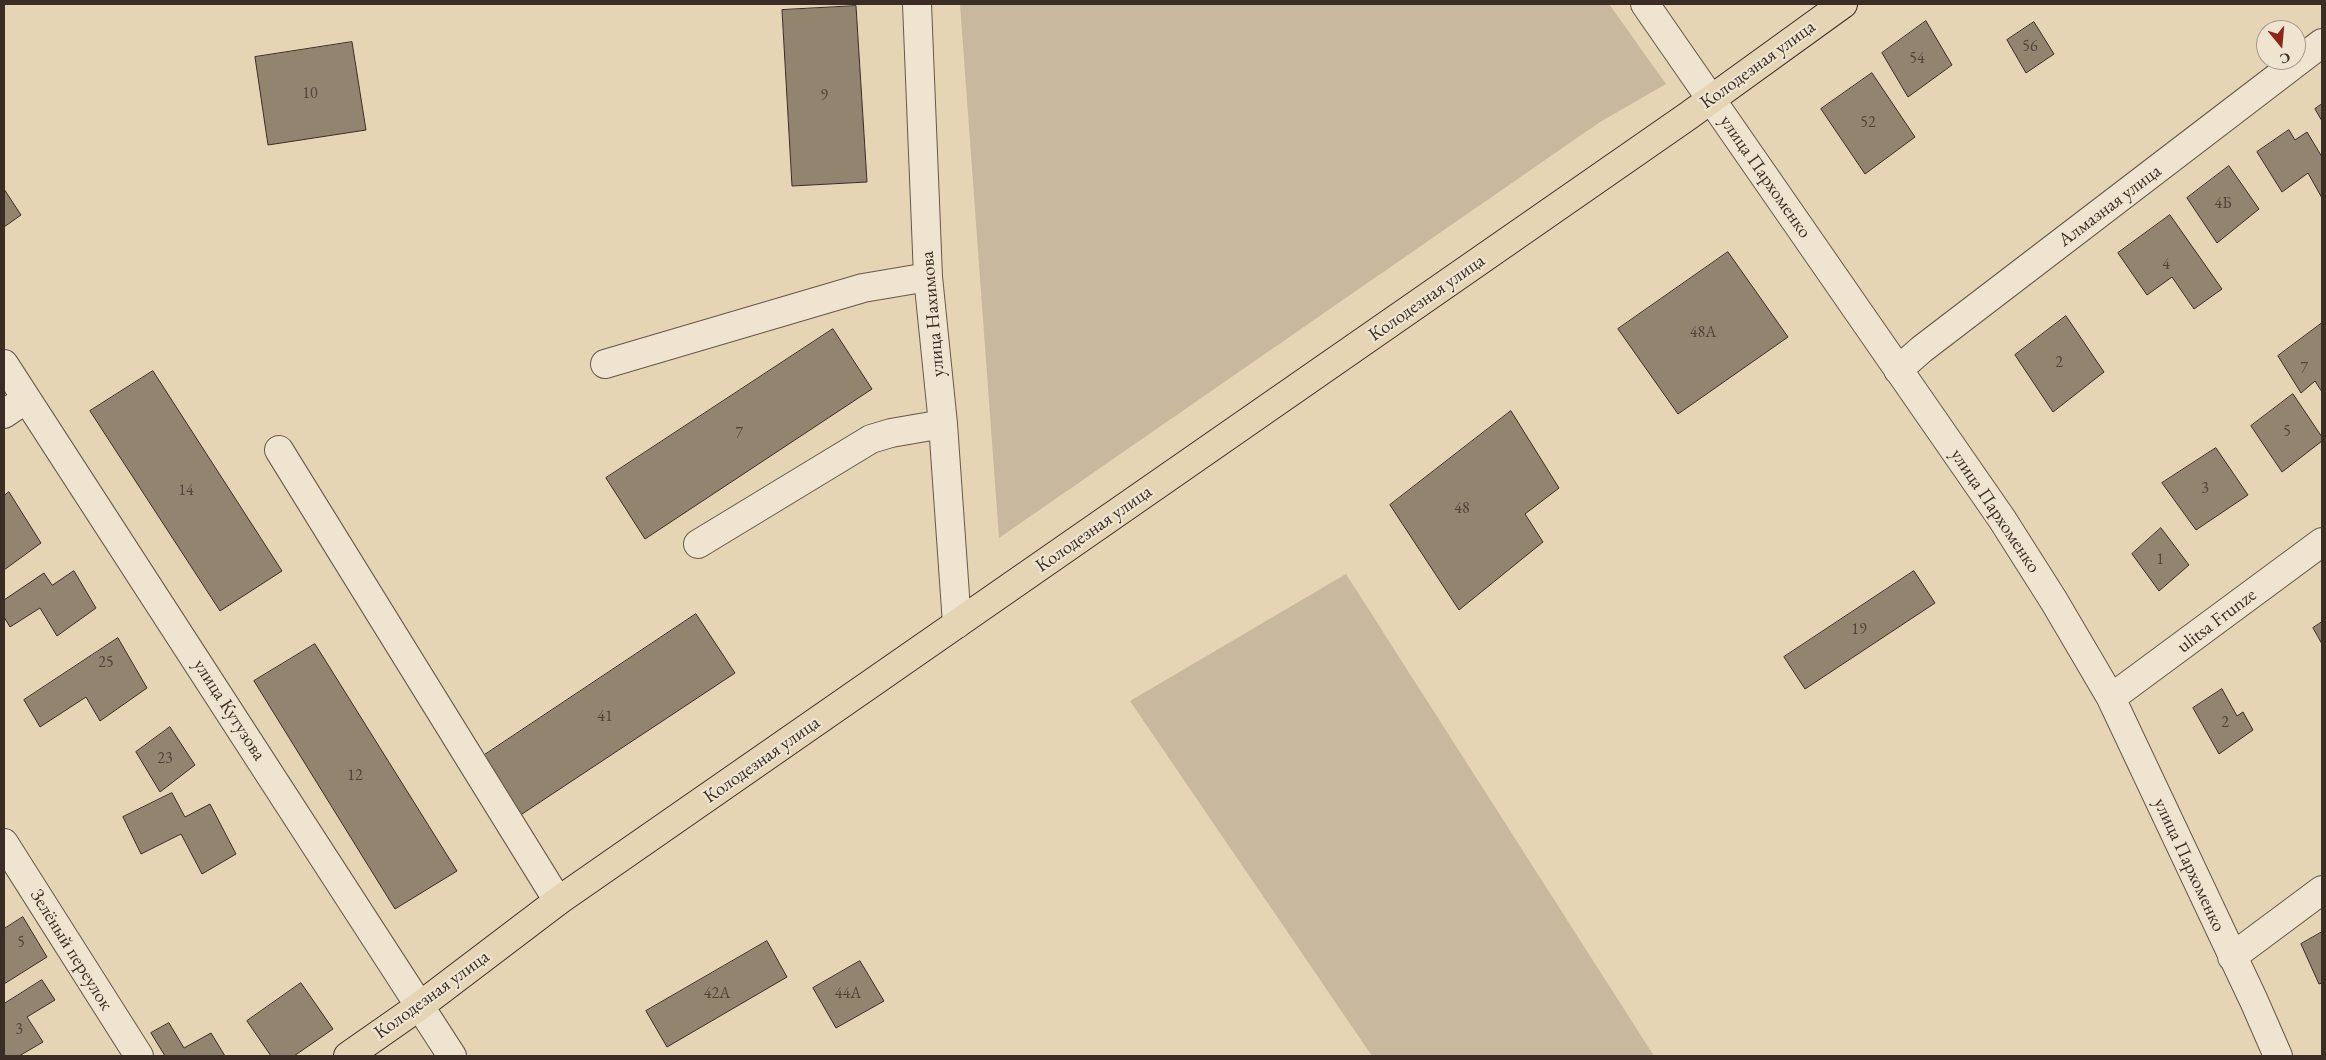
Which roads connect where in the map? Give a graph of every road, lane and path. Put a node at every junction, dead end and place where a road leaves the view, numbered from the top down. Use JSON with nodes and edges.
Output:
{"nodes":[{"id":1,"x":916,"y":4,"type":"edge"},
{"id":2,"x":1645,"y":4,"type":"edge"},
{"id":3,"x":1843,"y":4,"type":"edge"},
{"id":4,"x":2322,"y":43,"type":"edge"},
{"id":5,"x":1712,"y":100,"type":"junction"},
{"id":6,"x":928,"y":277,"type":"junction"},
{"id":7,"x":4,"y":364,"type":"edge"},
{"id":8,"x":605,"y":364,"type":"dead end"},
{"id":9,"x":1898,"y":370,"type":"junction"},
{"id":10,"x":26,"y":399,"type":"junction"},
{"id":11,"x":4,"y":414,"type":"edge"},
{"id":12,"x":943,"y":424,"type":"junction"},
{"id":13,"x":279,"y":450,"type":"dead end"},
{"id":14,"x":2322,"y":542,"type":"edge"},
{"id":15,"x":698,"y":544,"type":"dead end"},
{"id":16,"x":957,"y":624,"type":"junction"},
{"id":17,"x":2110,"y":698,"type":"junction"},
{"id":18,"x":4,"y":843,"type":"edge"},
{"id":19,"x":2322,"y":890,"type":"edge"},
{"id":20,"x":558,"y":901,"type":"junction"},
{"id":21,"x":2232,"y":957,"type":"junction"},
{"id":22,"x":422,"y":1005,"type":"junction"},
{"id":23,"x":139,"y":1056,"type":"edge"},
{"id":24,"x":348,"y":1056,"type":"edge"},
{"id":25,"x":452,"y":1056,"type":"edge"},
{"id":26,"x":2278,"y":1056,"type":"edge"}],
"edges":[{"from":1,"to":6,"type":"street","name":"улица Нахимова"},
{"from":2,"to":5,"type":"street","name":"улица Пархоменко"},
{"from":3,"to":5,"type":"main road","name":"Колодезная улица"},
{"from":4,"to":9,"type":"street","name":"Алмазная улица"},
{"from":5,"to":9,"type":"street","name":"улица Пархоменко"},
{"from":5,"to":16,"type":"main road","name":"Колодезная улица"},
{"from":6,"to":8,"type":"street"},
{"from":6,"to":12,"type":"street","name":"улица Нахимова"},
{"from":7,"to":10,"type":"street","name":"улица Кутузова"},
{"from":9,"to":17,"type":"street","name":"улица Пархоменко"},
{"from":10,"to":11,"type":"street"},
{"from":10,"to":22,"type":"street","name":"улица Кутузова"},
{"from":12,"to":15,"type":"street"},
{"from":12,"to":16,"type":"street","name":"улица Нахимова"},
{"from":13,"to":20,"type":"street"},
{"from":14,"to":17,"type":"street","name":"ulitsa Frunze"},
{"from":16,"to":20,"type":"main road","name":"Колодезная улица"},
{"from":17,"to":21,"type":"street","name":"улица Пархоменко"},
{"from":18,"to":23,"type":"street","name":"Зелёный переулок"},
{"from":19,"to":21,"type":"street"},
{"from":20,"to":22,"type":"main road","name":"Колодезная улица"},
{"from":21,"to":26,"type":"street","name":"улица Пархоменко"},
{"from":22,"to":24,"type":"main road","name":"Колодезная улица"},
{"from":22,"to":25,"type":"street","name":"улица Кутузова"}]}
